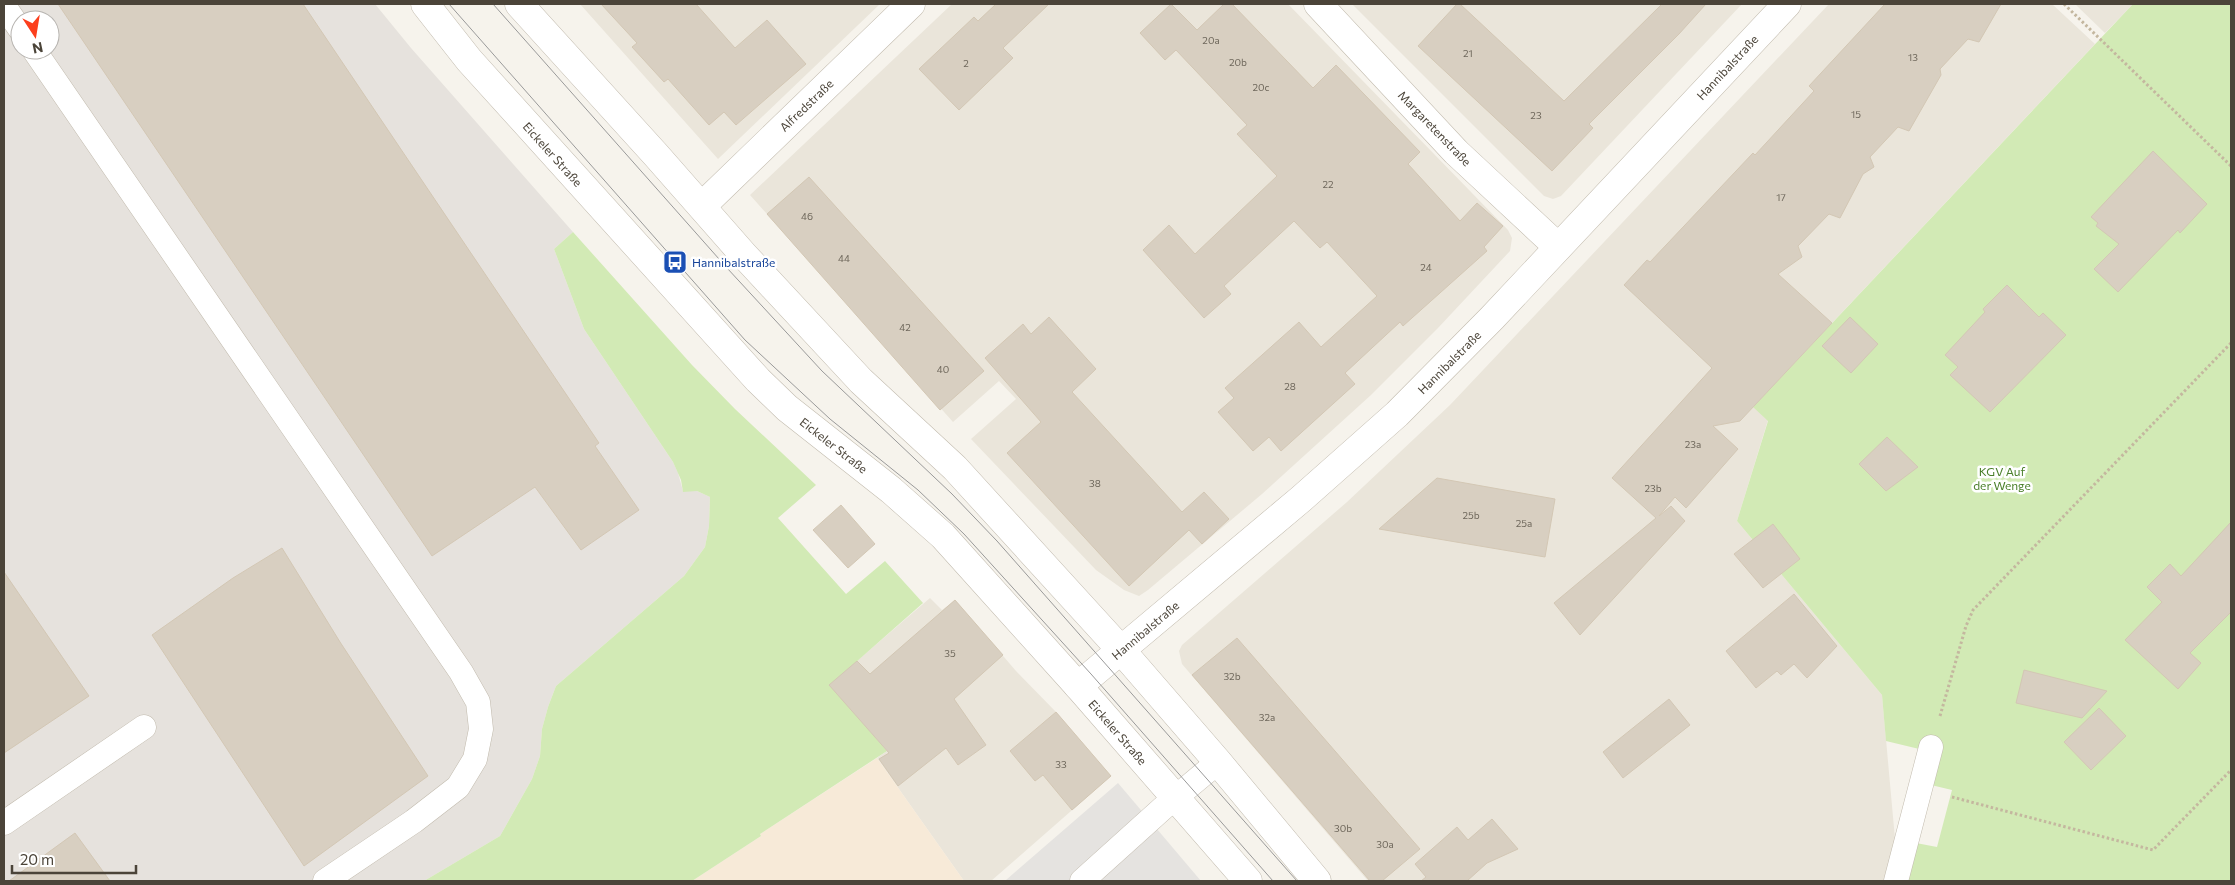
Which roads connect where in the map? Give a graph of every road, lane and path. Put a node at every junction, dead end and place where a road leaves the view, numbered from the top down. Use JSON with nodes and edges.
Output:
{"nodes":[{"id":1,"x":425,"y":4,"type":"edge"},
{"id":2,"x":519,"y":4,"type":"edge"},
{"id":3,"x":911,"y":4,"type":"edge"},
{"id":4,"x":1318,"y":4,"type":"edge"},
{"id":5,"x":1787,"y":4,"type":"edge"},
{"id":6,"x":2064,"y":4,"type":"edge"},
{"id":7,"x":41,"y":60,"type":"edge"},
{"id":8,"x":2231,"y":166,"type":"edge"},
{"id":9,"x":702,"y":206,"type":"junction"},
{"id":10,"x":1558,"y":247,"type":"junction"},
{"id":11,"x":2231,"y":343,"type":"edge"},
{"id":12,"x":1121,"y":650,"type":"junction"},
{"id":13,"x":1078,"y":686,"type":"junction"},
{"id":14,"x":144,"y":728,"type":"dead end"},
{"id":15,"x":1931,"y":747,"type":"joint"},
{"id":16,"x":1218,"y":762,"type":"junction"},
{"id":17,"x":2231,"y":770,"type":"edge"},
{"id":18,"x":1920,"y":789,"type":"junction"},
{"id":19,"x":1176,"y":799,"type":"junction"},
{"id":20,"x":4,"y":823,"type":"edge"},
{"id":21,"x":325,"y":881,"type":"edge"},
{"id":22,"x":1082,"y":881,"type":"edge"},
{"id":23,"x":1248,"y":881,"type":"edge"},
{"id":24,"x":1317,"y":881,"type":"edge"},
{"id":25,"x":1896,"y":881,"type":"edge"}],
"edges":[{"from":1,"to":13,"type":"street","name":"Eickeler Straße"},
{"from":2,"to":9,"type":"street"},
{"from":3,"to":9,"type":"street","name":"Alfredstraße"},
{"from":4,"to":10,"type":"street","name":"Margaretenstraße"},
{"from":5,"to":10,"type":"street","name":"Hannibalstraße"},
{"from":6,"to":8,"type":"path"},
{"from":7,"to":21,"type":"lane"},
{"from":9,"to":12,"type":"street"},
{"from":10,"to":12,"type":"street","name":"Hannibalstraße"},
{"from":11,"to":15,"type":"path"},
{"from":12,"to":13,"type":"street","name":"Hannibalstraße"},
{"from":12,"to":16,"type":"street"},
{"from":13,"to":19,"type":"street","name":"Eickeler Straße"},
{"from":14,"to":20,"type":"lane"},
{"from":15,"to":18,"type":"lane"},
{"from":16,"to":19,"type":"lane"},
{"from":16,"to":24,"type":"street"},
{"from":17,"to":18,"type":"path"},
{"from":18,"to":25,"type":"lane"},
{"from":19,"to":22,"type":"lane"},
{"from":19,"to":23,"type":"street","name":"Eickeler Straße"}]}
